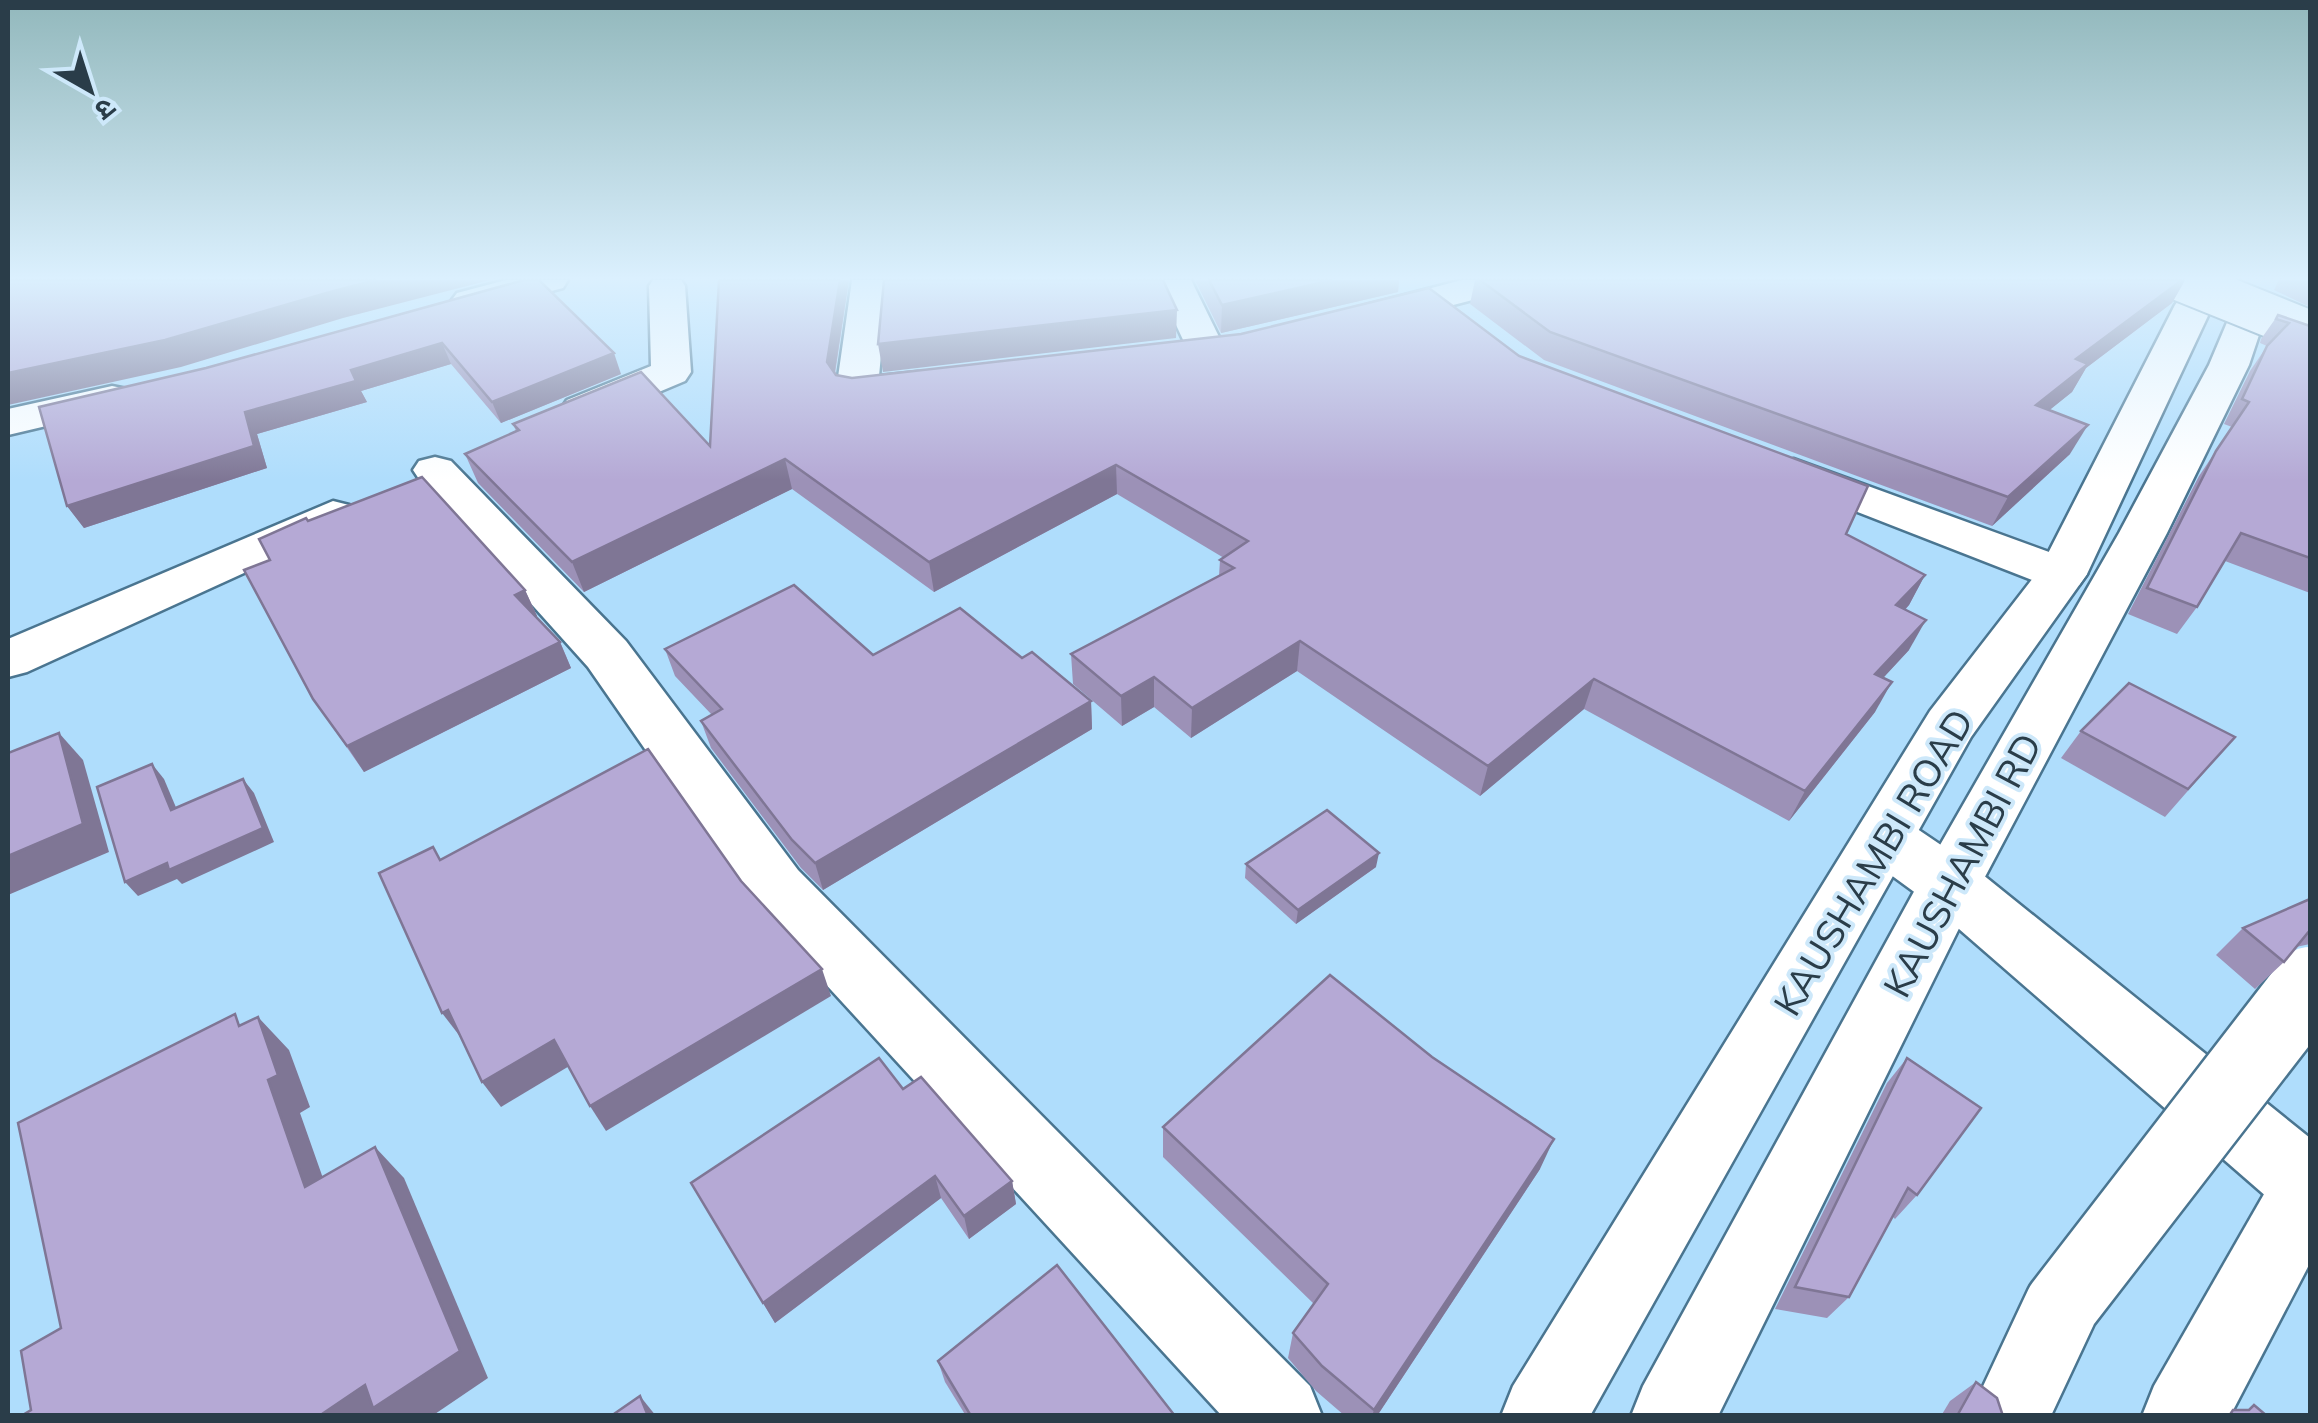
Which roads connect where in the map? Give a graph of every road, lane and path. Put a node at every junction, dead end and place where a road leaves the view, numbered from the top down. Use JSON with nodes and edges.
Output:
{"nodes":[{"id":1,"x":670,"y":346,"type":"edge"},
{"id":2,"x":863,"y":346,"type":"edge"},
{"id":3,"x":1202,"y":346,"type":"edge"},
{"id":4,"x":2181,"y":346,"type":"edge"},
{"id":5,"x":2224,"y":346,"type":"edge"},
{"id":6,"x":1204,"y":351,"type":"edge"},
{"id":7,"x":954,"y":380,"type":"edge"},
{"id":8,"x":155,"y":389,"type":"edge"},
{"id":9,"x":8,"y":422,"type":"edge"},
{"id":10,"x":544,"y":424,"type":"edge"},
{"id":11,"x":1749,"y":456,"type":"edge"},
{"id":12,"x":2062,"y":574,"type":"junction"},
{"id":13,"x":8,"y":660,"type":"edge"},
{"id":14,"x":1886,"y":839,"type":"junction"},
{"id":15,"x":1950,"y":884,"type":"junction"},
{"id":16,"x":2310,"y":984,"type":"edge"},
{"id":17,"x":2310,"y":1186,"type":"edge"},
{"id":18,"x":1280,"y":1416,"type":"edge"},
{"id":19,"x":1543,"y":1416,"type":"edge"},
{"id":20,"x":1673,"y":1416,"type":"edge"},
{"id":21,"x":2010,"y":1416,"type":"edge"},
{"id":22,"x":2184,"y":1416,"type":"edge"}],
"edges":[{"from":1,"to":10,"type":"main road"},
{"from":2,"to":7,"type":"main road"},
{"from":3,"to":6,"type":"main road"},
{"from":4,"to":12,"type":"main road","name":"KAUSHAMBI ROAD"},
{"from":5,"to":15,"type":"main road","name":"KAUSHAMBI RD"},
{"from":8,"to":9,"type":"main road"},
{"from":11,"to":12,"type":"main road"},
{"from":12,"to":14,"type":"main road","name":"KAUSHAMBI ROAD"},
{"from":13,"to":18,"type":"main road"},
{"from":14,"to":15,"type":"main road"},
{"from":14,"to":19,"type":"main road","name":"KAUSHAMBI ROAD"},
{"from":15,"to":17,"type":"main road"},
{"from":15,"to":20,"type":"main road","name":"KAUSHAMBI RD"},
{"from":16,"to":21,"type":"main road","bridge":true},
{"from":17,"to":22,"type":"main road"}]}
